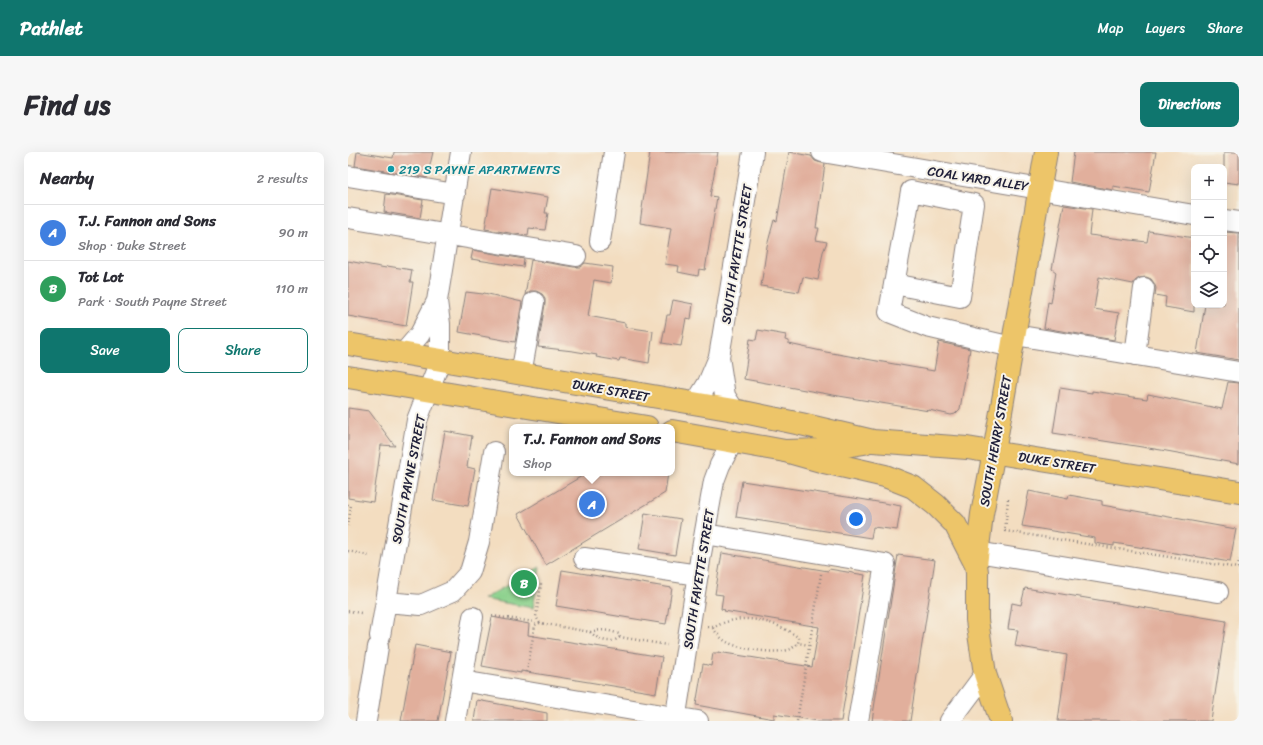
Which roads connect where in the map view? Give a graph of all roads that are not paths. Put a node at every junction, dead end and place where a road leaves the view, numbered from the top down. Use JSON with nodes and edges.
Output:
{"nodes":[{"id":1,"x":461,"y":152,"type":"edge"},
{"id":2,"x":614,"y":152,"type":"edge"},
{"id":3,"x":752,"y":152,"type":"edge"},
{"id":4,"x":822,"y":152,"type":"edge"},
{"id":5,"x":1046,"y":152,"type":"edge"},
{"id":6,"x":348,"y":176,"type":"edge"},
{"id":7,"x":1040,"y":188,"type":"junction"},
{"id":8,"x":455,"y":194,"type":"junction"},
{"id":9,"x":1191,"y":214,"type":"edge"},
{"id":10,"x":348,"y":218,"type":"edge"},
{"id":11,"x":1227,"y":220,"type":"edge"},
{"id":12,"x":1239,"y":222,"type":"edge"},
{"id":13,"x":448,"y":235,"type":"junction"},
{"id":14,"x":600,"y":241,"type":"dead end"},
{"id":15,"x":576,"y":256,"type":"dead end"},
{"id":16,"x":894,"y":284,"type":"junction"},
{"id":17,"x":1144,"y":288,"type":"dead end"},
{"id":18,"x":436,"y":301,"type":"junction"},
{"id":19,"x":534,"y":302,"type":"dead end"},
{"id":20,"x":1014,"y":341,"type":"junction"},
{"id":21,"x":348,"y":344,"type":"edge"},
{"id":22,"x":403,"y":354,"type":"junction"},
{"id":23,"x":1135,"y":355,"type":"junction"},
{"id":24,"x":719,"y":357,"type":"junction"},
{"id":25,"x":440,"y":361,"type":"junction"},
{"id":26,"x":1239,"y":372,"type":"edge"},
{"id":27,"x":521,"y":374,"type":"junction"},
{"id":28,"x":348,"y":377,"type":"edge"},
{"id":29,"x":428,"y":391,"type":"junction"},
{"id":30,"x":695,"y":404,"type":"junction"},
{"id":31,"x":734,"y":410,"type":"junction"},
{"id":32,"x":629,"y":424,"type":"edge"},
{"id":33,"x":675,"y":432,"type":"edge"},
{"id":34,"x":732,"y":441,"type":"junction"},
{"id":35,"x":873,"y":441,"type":"junction"},
{"id":36,"x":785,"y":451,"type":"junction"},
{"id":37,"x":494,"y":452,"type":"dead end"},
{"id":38,"x":994,"y":452,"type":"junction"},
{"id":39,"x":1239,"y":492,"type":"edge"},
{"id":40,"x":705,"y":534,"type":"junction"},
{"id":41,"x":584,"y":558,"type":"dead end"},
{"id":42,"x":977,"y":558,"type":"junction"},
{"id":43,"x":698,"y":575,"type":"junction"},
{"id":44,"x":1218,"y":592,"type":"dead end"},
{"id":45,"x":386,"y":602,"type":"junction"},
{"id":46,"x":480,"y":616,"type":"road end"},
{"id":47,"x":985,"y":674,"type":"junction"},
{"id":48,"x":462,"y":681,"type":"junction"},
{"id":49,"x":675,"y":719,"type":"edge"},
{"id":50,"x":366,"y":721,"type":"edge"},
{"id":51,"x":456,"y":721,"type":"edge"},
{"id":52,"x":698,"y":721,"type":"edge"},
{"id":53,"x":858,"y":721,"type":"edge"},
{"id":54,"x":950,"y":721,"type":"edge"},
{"id":55,"x":1001,"y":721,"type":"edge"}],
"edges":[{"from":1,"to":8,"type":"street","name":"SOUTH PAYNE STREET"},
{"from":2,"to":14,"type":"street"},
{"from":3,"to":24,"type":"street","name":"SOUTH FAYETTE STREET"},
{"from":4,"to":7,"type":"street","name":"COAL YARD ALLEY"},
{"from":5,"to":7,"type":"main road","name":"SOUTH HENRY STREET"},
{"from":6,"to":8,"type":"street"},
{"from":7,"to":9,"type":"street","name":"COAL YARD ALLEY"},
{"from":7,"to":20,"type":"main road","name":"SOUTH HENRY STREET"},
{"from":8,"to":13,"type":"street","name":"SOUTH PAYNE STREET"},
{"from":10,"to":13,"type":"street"},
{"from":11,"to":12,"type":"street"},
{"from":13,"to":15,"type":"street"},
{"from":13,"to":18,"type":"street","name":"SOUTH PAYNE STREET"},
{"from":16,"to":16,"type":"street"},
{"from":16,"to":20,"type":"street"},
{"from":17,"to":23,"type":"street"},
{"from":18,"to":22,"type":"street","name":"SOUTH PAYNE STREET"},
{"from":18,"to":25,"type":"street","name":"SOUTH PAYNE STREET"},
{"from":19,"to":27,"type":"street"},
{"from":20,"to":23,"type":"street"},
{"from":20,"to":38,"type":"main road","name":"SOUTH HENRY STREET"},
{"from":21,"to":22,"type":"main road","name":"DUKE STREET"},
{"from":22,"to":25,"type":"main road","name":"DUKE STREET"},
{"from":23,"to":26,"type":"street"},
{"from":24,"to":30,"type":"street"},
{"from":24,"to":31,"type":"street"},
{"from":25,"to":27,"type":"main road","name":"DUKE STREET"},
{"from":25,"to":29,"type":"street","name":"SOUTH PAYNE STREET"},
{"from":27,"to":30,"type":"main road","name":"DUKE STREET"},
{"from":28,"to":29,"type":"main road"},
{"from":29,"to":32,"type":"main road"},
{"from":29,"to":45,"type":"street","name":"SOUTH PAYNE STREET"},
{"from":30,"to":31,"type":"main road","name":"DUKE STREET"},
{"from":31,"to":35,"type":"main road","name":"DUKE STREET"},
{"from":33,"to":34,"type":"main road","name":"DUKE STREET"},
{"from":34,"to":36,"type":"main road","name":"DUKE STREET"},
{"from":34,"to":40,"type":"street","name":"SOUTH FAYETTE STREET"},
{"from":35,"to":36,"type":"main road","name":"DUKE STREET"},
{"from":35,"to":38,"type":"main road","name":"DUKE STREET"},
{"from":36,"to":42,"type":"main road"},
{"from":37,"to":45,"type":"street"},
{"from":38,"to":39,"type":"main road","name":"DUKE STREET"},
{"from":38,"to":42,"type":"main road","name":"SOUTH HENRY STREET"},
{"from":40,"to":43,"type":"street","name":"SOUTH FAYETTE STREET"},
{"from":40,"to":53,"type":"street"},
{"from":41,"to":43,"type":"street"},
{"from":42,"to":44,"type":"street"},
{"from":42,"to":47,"type":"main road","name":"SOUTH HENRY STREET"},
{"from":43,"to":49,"type":"street","name":"SOUTH FAYETTE STREET"},
{"from":45,"to":50,"type":"street","name":"SOUTH PAYNE STREET"},
{"from":46,"to":48,"type":"street"},
{"from":47,"to":54,"type":"street"},
{"from":47,"to":55,"type":"main road","name":"SOUTH HENRY STREET"},
{"from":48,"to":49,"type":"street"},
{"from":48,"to":51,"type":"street"},
{"from":49,"to":52,"type":"street"}]}
